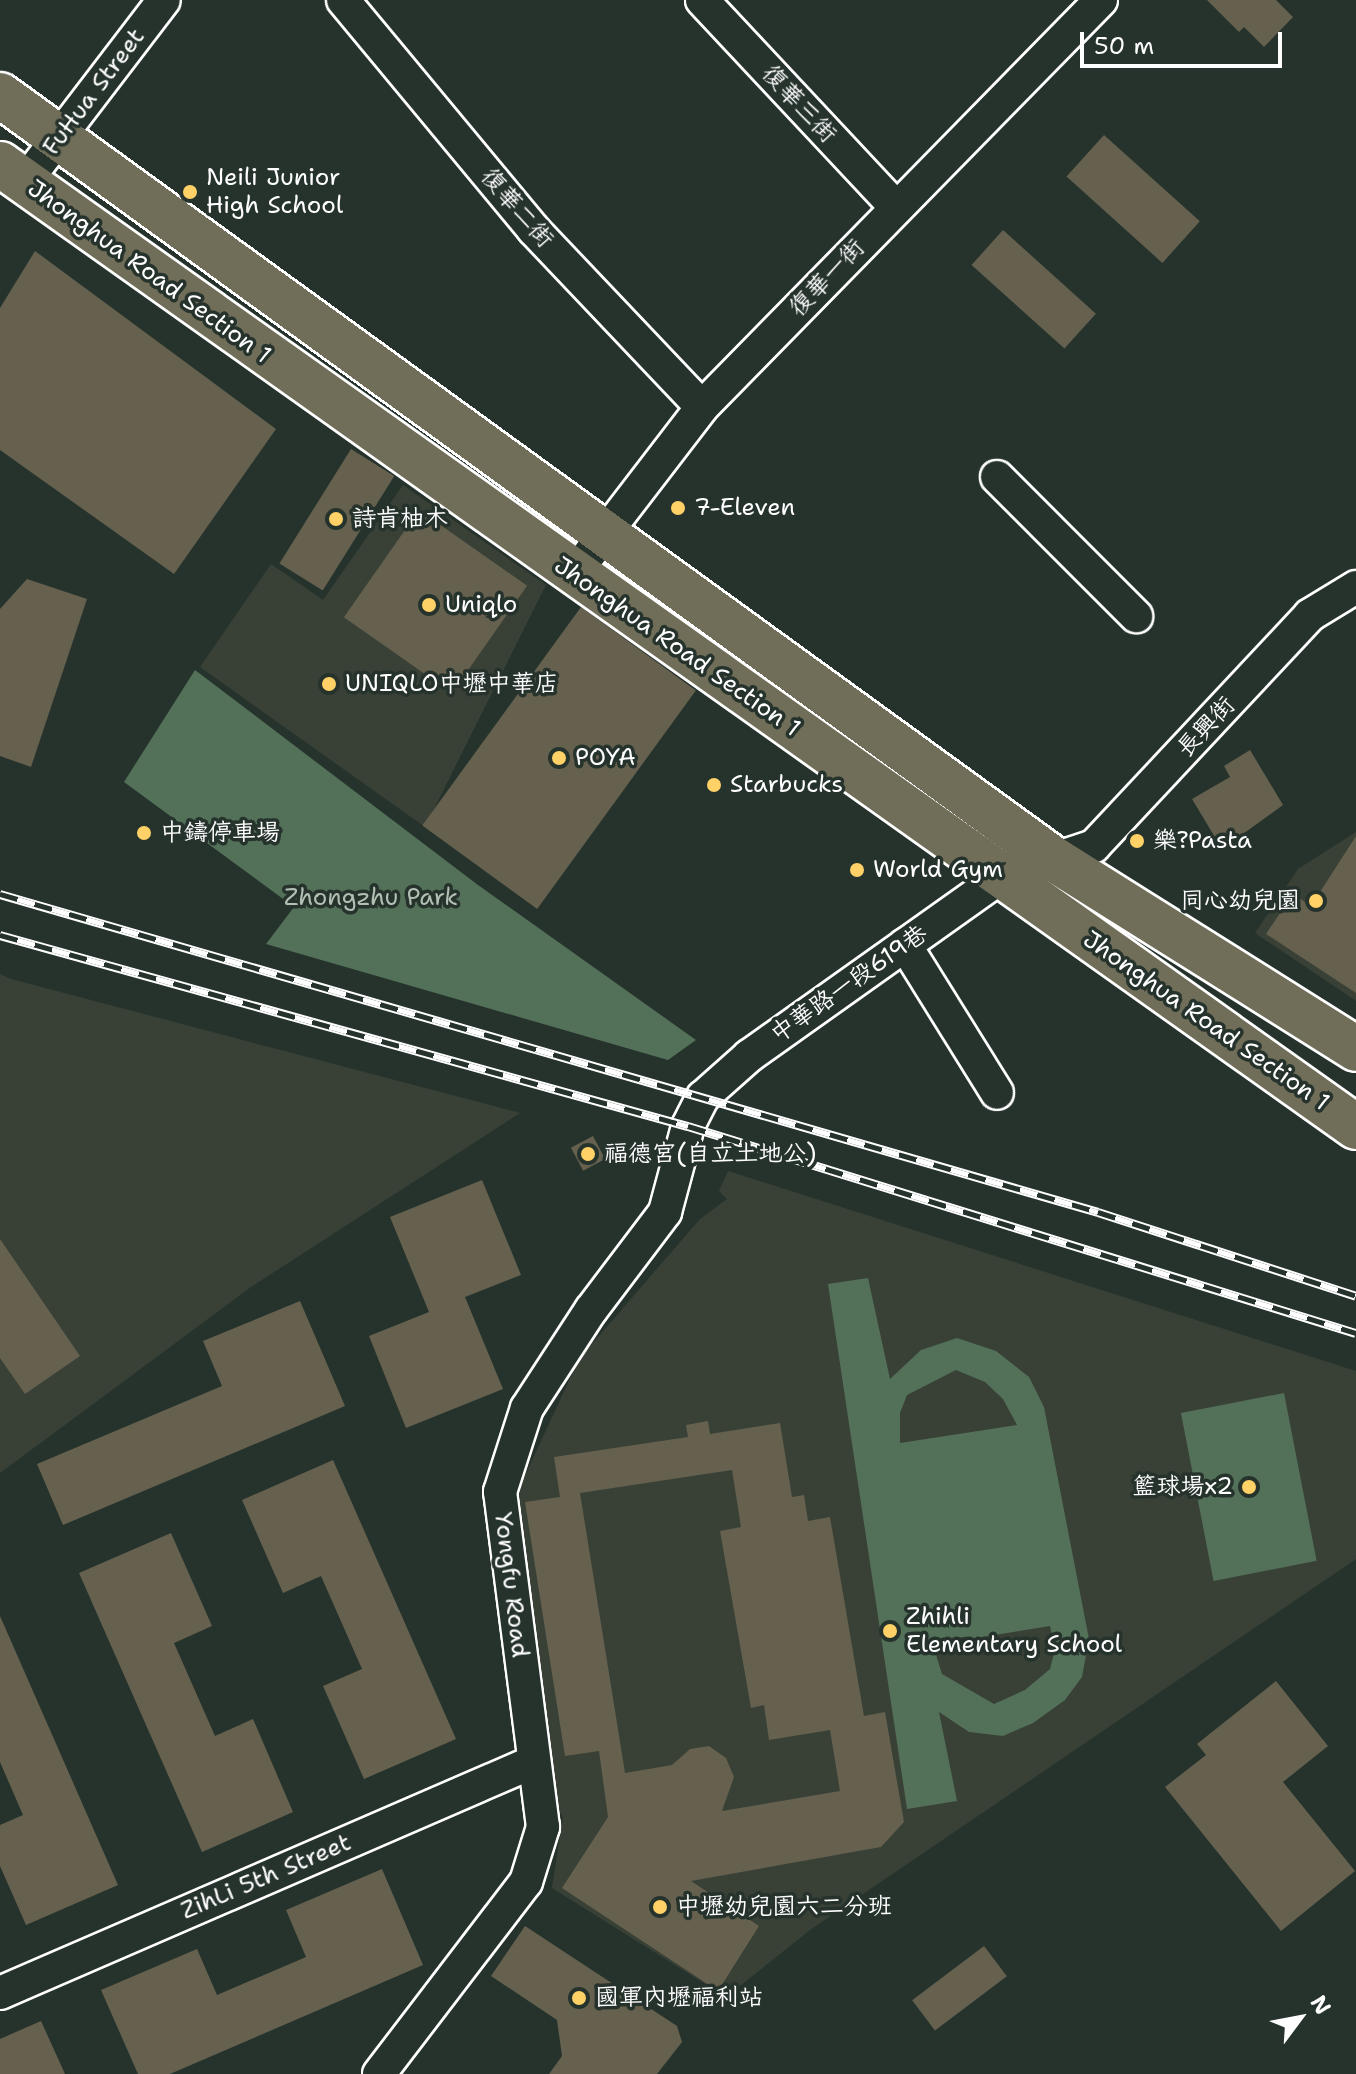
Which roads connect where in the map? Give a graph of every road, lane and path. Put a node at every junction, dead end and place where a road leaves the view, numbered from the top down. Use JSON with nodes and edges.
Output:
{"nodes":[{"id":1,"x":164,"y":0,"type":"edge"},
{"id":2,"x":343,"y":0,"type":"edge"},
{"id":3,"x":1101,"y":0,"type":"edge"},
{"id":4,"x":720,"y":6,"type":"edge"},
{"id":5,"x":0,"y":95,"type":"edge"},
{"id":6,"x":58,"y":139,"type":"junction"},
{"id":7,"x":12,"y":174,"type":"edge"},
{"id":8,"x":896,"y":207,"type":"junction"},
{"id":9,"x":702,"y":407,"type":"junction"},
{"id":10,"x":997,"y":477,"type":"dead end"},
{"id":11,"x":601,"y":535,"type":"junction"},
{"id":12,"x":574,"y":574,"type":"junction"},
{"id":13,"x":1356,"y":587,"type":"edge"},
{"id":14,"x":1136,"y":616,"type":"dead end"},
{"id":15,"x":1052,"y":858,"type":"junction"},
{"id":16,"x":1001,"y":877,"type":"junction"},
{"id":17,"x":905,"y":945,"type":"junction"},
{"id":18,"x":1356,"y":1049,"type":"edge"},
{"id":19,"x":997,"y":1093,"type":"dead end"},
{"id":20,"x":703,"y":1097,"type":"joint"},
{"id":21,"x":1356,"y":1127,"type":"edge"},
{"id":22,"x":533,"y":1762,"type":"junction"},
{"id":23,"x":0,"y":1993,"type":"edge"},
{"id":24,"x":379,"y":2074,"type":"edge"}],
"edges":[{"from":1,"to":6,"type":"street","name":"FuHua Street"},
{"from":2,"to":9,"type":"street","name":"復華二街"},
{"from":3,"to":8,"type":"street","name":"復華一街"},
{"from":4,"to":8,"type":"street","name":"復華三街"},
{"from":5,"to":6,"type":"main road","name":"Jhonghua Road Section 1"},
{"from":6,"to":7,"type":"street","name":"FuHua Street"},
{"from":6,"to":11,"type":"main road","name":"Jhonghua Road Section 1"},
{"from":7,"to":12,"type":"main road","name":"Jhonghua Road Section 1"},
{"from":8,"to":9,"type":"street","name":"復華一街"},
{"from":9,"to":11,"type":"street","name":"復華一街"},
{"from":10,"to":14,"type":"street"},
{"from":11,"to":12,"type":"street","name":"復華一街"},
{"from":11,"to":15,"type":"main road","name":"Jhonghua Road Section 1"},
{"from":12,"to":16,"type":"main road","name":"Jhonghua Road Section 1"},
{"from":13,"to":15,"type":"street","name":"長興街"},
{"from":15,"to":16,"type":"street","name":"長興街"},
{"from":15,"to":18,"type":"main road","name":"Jhonghua Road Section 1"},
{"from":16,"to":17,"type":"street","name":"中華路一段619巷"},
{"from":16,"to":21,"type":"main road","name":"Jhonghua Road Section 1"},
{"from":17,"to":19,"type":"street"},
{"from":17,"to":20,"type":"street","name":"中華路一段619巷"},
{"from":20,"to":22,"type":"street","name":"Yongfu Road"},
{"from":22,"to":23,"type":"street","name":"ZihLi 5th Street"},
{"from":22,"to":24,"type":"street","name":"Yongfu Road"}]}
